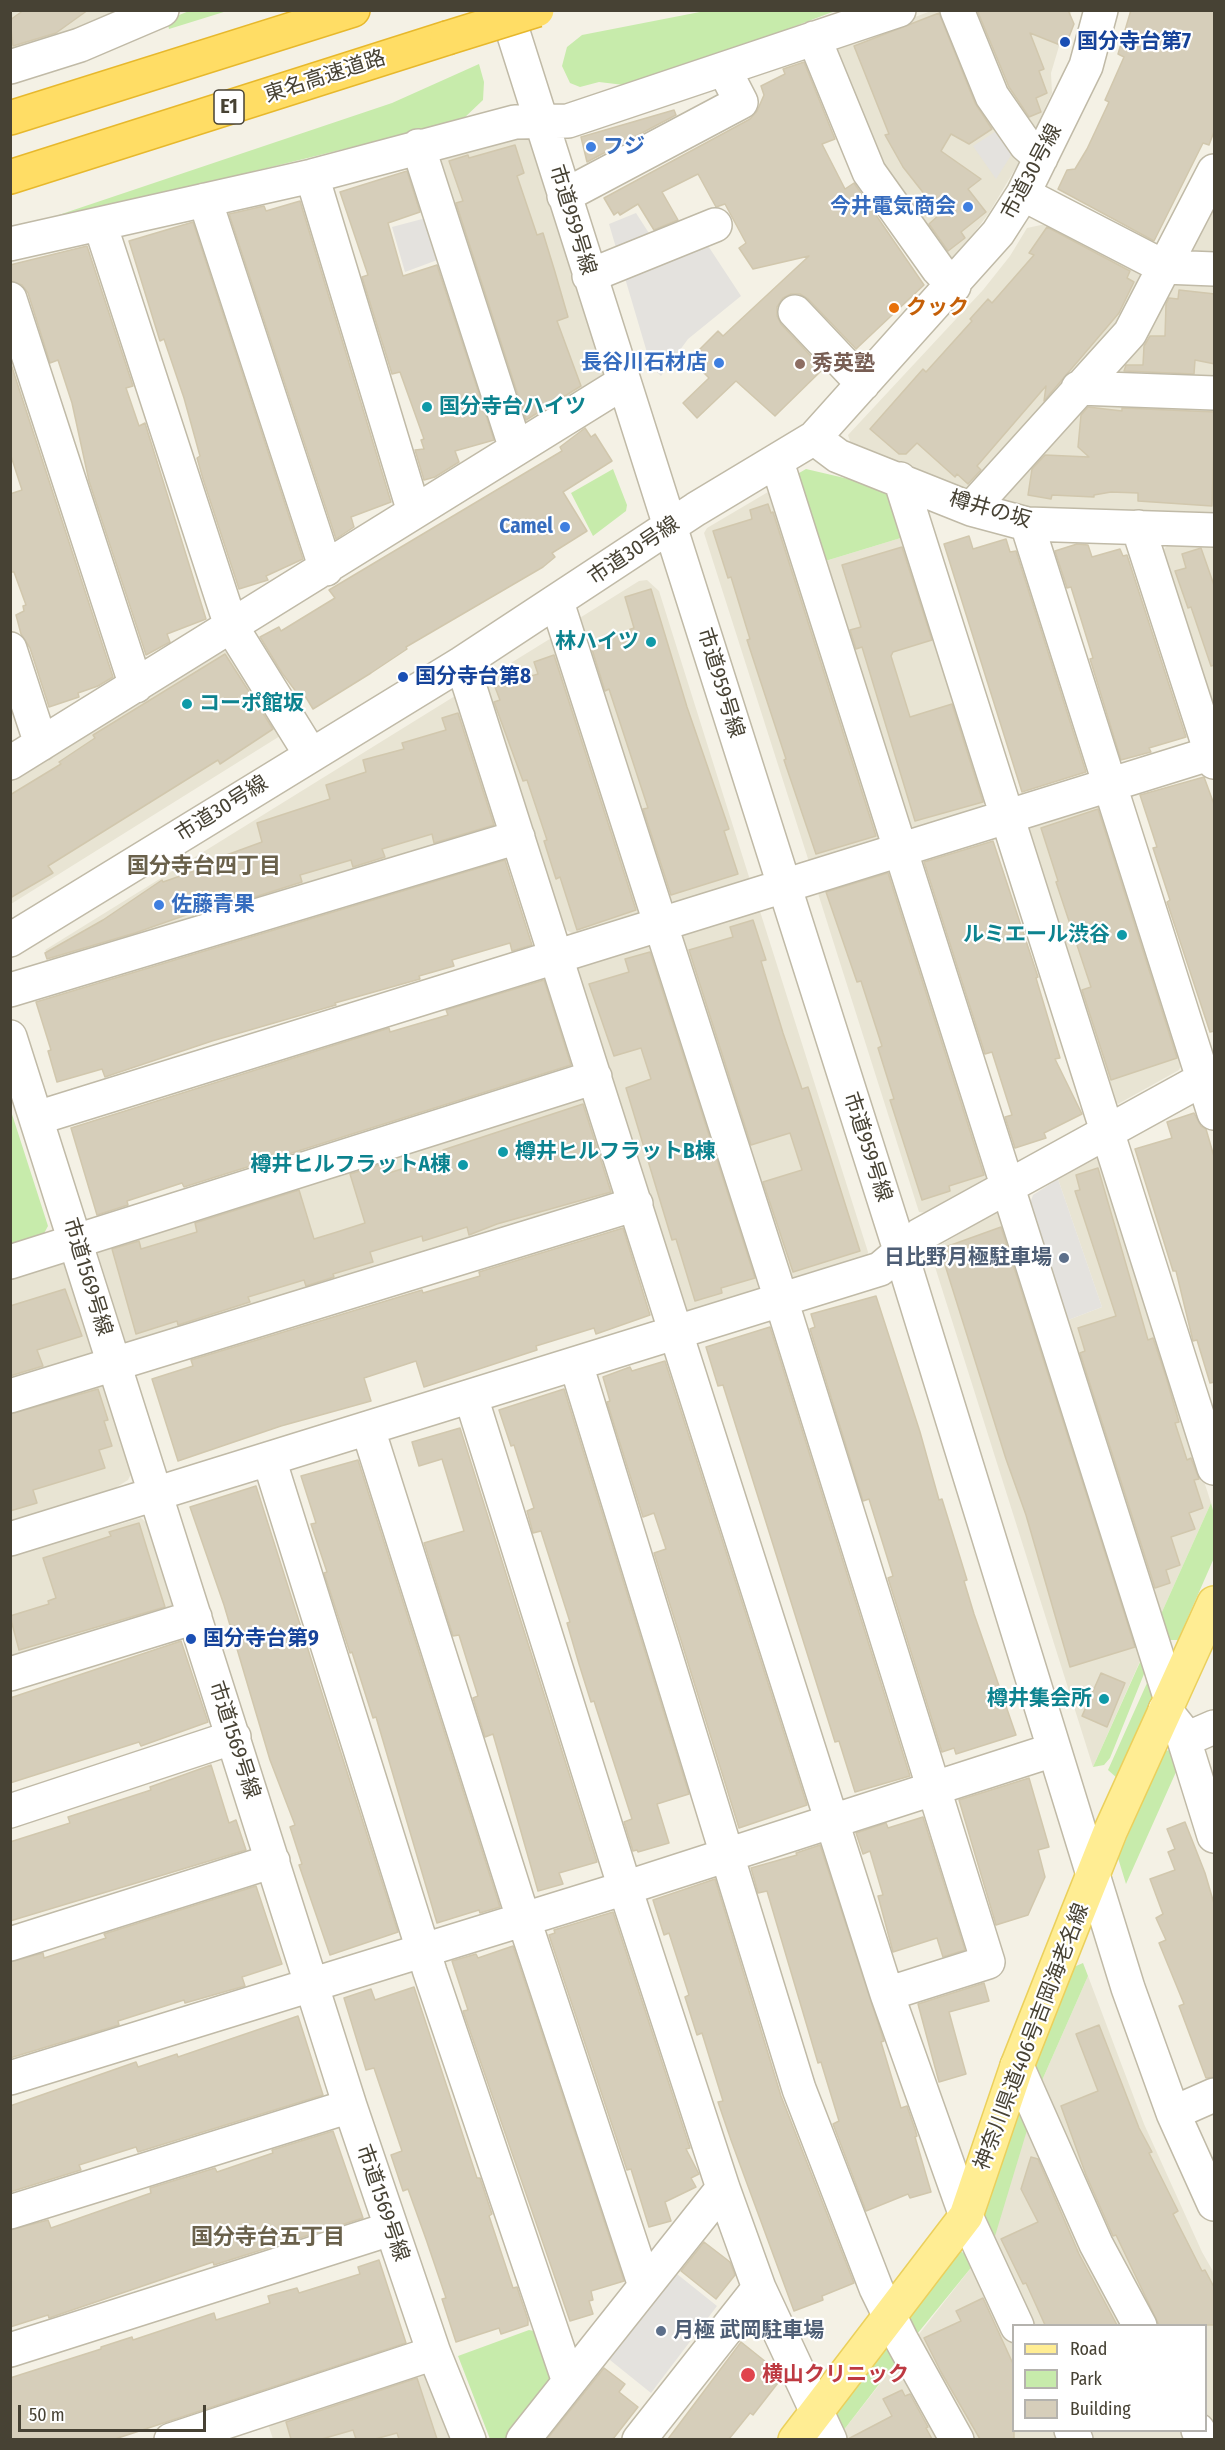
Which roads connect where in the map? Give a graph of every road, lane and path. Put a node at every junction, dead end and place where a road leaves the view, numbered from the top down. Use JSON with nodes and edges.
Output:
{"nodes":[{"id":1,"x":162,"y":10,"type":"edge"},
{"id":2,"x":353,"y":10,"type":"edge"},
{"id":3,"x":506,"y":10,"type":"edge"},
{"id":4,"x":537,"y":10,"type":"edge"},
{"id":5,"x":899,"y":10,"type":"edge"},
{"id":6,"x":957,"y":10,"type":"edge"},
{"id":7,"x":1101,"y":10,"type":"edge"},
{"id":8,"x":814,"y":38,"type":"junction"},
{"id":9,"x":10,"y":67,"type":"edge"},
{"id":10,"x":724,"y":69,"type":"junction"},
{"id":11,"x":10,"y":118,"type":"edge"},
{"id":12,"x":541,"y":118,"type":"junction"},
{"id":13,"x":418,"y":146,"type":"junction"},
{"id":14,"x":1041,"y":158,"type":"junction"},
{"id":15,"x":1215,"y":171,"type":"edge"},
{"id":16,"x":312,"y":176,"type":"junction"},
{"id":17,"x":10,"y":177,"type":"edge"},
{"id":18,"x":1023,"y":194,"type":"junction"},
{"id":19,"x":564,"y":196,"type":"junction"},
{"id":20,"x":205,"y":200,"type":"junction"},
{"id":21,"x":100,"y":224,"type":"junction"},
{"id":22,"x":715,"y":225,"type":"dead end"},
{"id":23,"x":10,"y":244,"type":"edge"},
{"id":24,"x":1164,"y":267,"type":"junction"},
{"id":25,"x":1215,"y":269,"type":"edge"},
{"id":26,"x":590,"y":276,"type":"junction"},
{"id":27,"x":954,"y":286,"type":"junction"},
{"id":28,"x":10,"y":299,"type":"edge"},
{"id":29,"x":795,"y":312,"type":"dead end"},
{"id":30,"x":624,"y":382,"type":"junction"},
{"id":31,"x":863,"y":384,"type":"junction"},
{"id":32,"x":1078,"y":388,"type":"junction"},
{"id":33,"x":1215,"y":393,"type":"edge"},
{"id":34,"x":814,"y":438,"type":"junction"},
{"id":35,"x":516,"y":449,"type":"junction"},
{"id":36,"x":777,"y":462,"type":"junction"},
{"id":37,"x":900,"y":479,"type":"junction"},
{"id":38,"x":971,"y":509,"type":"junction"},
{"id":39,"x":414,"y":512,"type":"junction"},
{"id":40,"x":1027,"y":524,"type":"junction"},
{"id":41,"x":670,"y":526,"type":"junction"},
{"id":42,"x":1138,"y":527,"type":"junction"},
{"id":43,"x":1215,"y":530,"type":"edge"},
{"id":44,"x":326,"y":569,"type":"junction"},
{"id":45,"x":557,"y":603,"type":"junction"},
{"id":46,"x":231,"y":626,"type":"junction"},
{"id":47,"x":10,"y":649,"type":"edge"},
{"id":48,"x":462,"y":663,"type":"junction"},
{"id":49,"x":135,"y":686,"type":"junction"},
{"id":50,"x":41,"y":744,"type":"junction"},
{"id":51,"x":1212,"y":745,"type":"edge"},
{"id":52,"x":311,"y":755,"type":"junction"},
{"id":53,"x":10,"y":763,"type":"edge"},
{"id":54,"x":1109,"y":785,"type":"junction"},
{"id":55,"x":1006,"y":817,"type":"junction"},
{"id":56,"x":518,"y":837,"type":"junction"},
{"id":57,"x":903,"y":850,"type":"junction"},
{"id":58,"x":783,"y":887,"type":"junction"},
{"id":59,"x":660,"y":925,"type":"junction"},
{"id":60,"x":10,"y":940,"type":"edge"},
{"id":61,"x":557,"y":957,"type":"junction"},
{"id":62,"x":10,"y":990,"type":"edge"},
{"id":63,"x":10,"y":1037,"type":"edge"},
{"id":64,"x":1209,"y":1076,"type":"edge"},
{"id":65,"x":595,"y":1077,"type":"junction"},
{"id":66,"x":1215,"y":1113,"type":"edge"},
{"id":67,"x":37,"y":1118,"type":"junction"},
{"id":68,"x":1106,"y":1131,"type":"junction"},
{"id":69,"x":1010,"y":1186,"type":"junction"},
{"id":70,"x":636,"y":1204,"type":"junction"},
{"id":71,"x":76,"y":1241,"type":"junction"},
{"id":72,"x":901,"y":1253,"type":"junction"},
{"id":73,"x":10,"y":1262,"type":"edge"},
{"id":74,"x":781,"y":1300,"type":"junction"},
{"id":75,"x":677,"y":1332,"type":"junction"},
{"id":76,"x":114,"y":1364,"type":"junction"},
{"id":77,"x":576,"y":1364,"type":"junction"},
{"id":78,"x":10,"y":1396,"type":"edge"},
{"id":79,"x":471,"y":1397,"type":"junction"},
{"id":80,"x":368,"y":1429,"type":"junction"},
{"id":81,"x":269,"y":1459,"type":"junction"},
{"id":82,"x":1215,"y":1468,"type":"edge"},
{"id":83,"x":156,"y":1495,"type":"junction"},
{"id":84,"x":10,"y":1539,"type":"edge"},
{"id":85,"x":1215,"y":1603,"type":"edge"},
{"id":86,"x":195,"y":1617,"type":"junction"},
{"id":87,"x":10,"y":1674,"type":"edge"},
{"id":88,"x":1168,"y":1704,"type":"junction"},
{"id":89,"x":1215,"y":1727,"type":"edge"},
{"id":90,"x":234,"y":1737,"type":"junction"},
{"id":91,"x":1184,"y":1740,"type":"junction"},
{"id":92,"x":1053,"y":1750,"type":"junction"},
{"id":93,"x":934,"y":1790,"type":"junction"},
{"id":94,"x":10,"y":1811,"type":"edge"},
{"id":95,"x":832,"y":1820,"type":"junction"},
{"id":96,"x":1215,"y":1836,"type":"edge"},
{"id":97,"x":728,"y":1854,"type":"junction"},
{"id":98,"x":273,"y":1861,"type":"junction"},
{"id":99,"x":1093,"y":1877,"type":"junction"},
{"id":100,"x":625,"y":1888,"type":"junction"},
{"id":101,"x":524,"y":1919,"type":"junction"},
{"id":102,"x":10,"y":1944,"type":"edge"},
{"id":103,"x":424,"y":1950,"type":"junction"},
{"id":104,"x":311,"y":1985,"type":"junction"},
{"id":105,"x":887,"y":1994,"type":"junction"},
{"id":106,"x":1017,"y":2066,"type":"junction"},
{"id":107,"x":10,"y":2078,"type":"edge"},
{"id":108,"x":1215,"y":2095,"type":"edge"},
{"id":109,"x":350,"y":2106,"type":"junction"},
{"id":110,"x":1173,"y":2113,"type":"junction"},
{"id":111,"x":723,"y":2188,"type":"junction"},
{"id":112,"x":1215,"y":2204,"type":"edge"},
{"id":113,"x":10,"y":2212,"type":"edge"},
{"id":114,"x":966,"y":2216,"type":"junction"},
{"id":115,"x":390,"y":2229,"type":"junction"},
{"id":116,"x":645,"y":2286,"type":"junction"},
{"id":117,"x":759,"y":2288,"type":"junction"},
{"id":118,"x":891,"y":2317,"type":"junction"},
{"id":119,"x":1017,"y":2324,"type":"edge"},
{"id":120,"x":1139,"y":2324,"type":"edge"},
{"id":121,"x":10,"y":2350,"type":"edge"},
{"id":122,"x":434,"y":2353,"type":"junction"},
{"id":123,"x":569,"y":2382,"type":"junction"},
{"id":124,"x":823,"y":2425,"type":"edge"},
{"id":125,"x":258,"y":2427,"type":"edge"},
{"id":126,"x":171,"y":2439,"type":"edge"},
{"id":127,"x":470,"y":2439,"type":"edge"},
{"id":128,"x":523,"y":2439,"type":"edge"},
{"id":129,"x":639,"y":2439,"type":"edge"},
{"id":130,"x":795,"y":2439,"type":"edge"},
{"id":131,"x":957,"y":2439,"type":"edge"}],
"edges":[{"from":1,"to":9,"type":"street"},
{"from":2,"to":11,"type":"highway"},
{"from":3,"to":12,"type":"street","name":"市道959号線"},
{"from":4,"to":17,"type":"highway","name":"東名高速道路","number":"E1","bridge":true},
{"from":5,"to":8,"type":"street"},
{"from":6,"to":14,"type":"street"},
{"from":7,"to":14,"type":"street","name":"市道30号線"},
{"from":8,"to":10,"type":"street"},
{"from":8,"to":27,"type":"street"},
{"from":10,"to":12,"type":"street"},
{"from":10,"to":19,"type":"street"},
{"from":12,"to":13,"type":"street"},
{"from":12,"to":19,"type":"street","name":"市道959号線"},
{"from":13,"to":16,"type":"street"},
{"from":13,"to":35,"type":"street"},
{"from":14,"to":18,"type":"street","name":"市道30号線"},
{"from":15,"to":24,"type":"street"},
{"from":16,"to":20,"type":"street"},
{"from":16,"to":39,"type":"street"},
{"from":18,"to":24,"type":"street"},
{"from":18,"to":27,"type":"street","name":"市道30号線"},
{"from":19,"to":26,"type":"street","name":"市道959号線"},
{"from":20,"to":21,"type":"street"},
{"from":20,"to":44,"type":"street"},
{"from":21,"to":23,"type":"street"},
{"from":21,"to":46,"type":"street"},
{"from":22,"to":26,"type":"street"},
{"from":24,"to":25,"type":"street"},
{"from":24,"to":32,"type":"street"},
{"from":26,"to":30,"type":"street","name":"市道959号線"},
{"from":27,"to":31,"type":"street","name":"市道30号線"},
{"from":28,"to":49,"type":"street"},
{"from":29,"to":31,"type":"street"},
{"from":30,"to":35,"type":"street"},
{"from":30,"to":41,"type":"street","name":"市道959号線"},
{"from":31,"to":34,"type":"street","name":"市道30号線"},
{"from":32,"to":33,"type":"street"},
{"from":32,"to":38,"type":"street"},
{"from":34,"to":36,"type":"street","name":"市道30号線"},
{"from":34,"to":37,"type":"street","name":"樽井の坂"},
{"from":35,"to":39,"type":"street"},
{"from":36,"to":41,"type":"street","name":"市道30号線"},
{"from":36,"to":57,"type":"street"},
{"from":37,"to":38,"type":"street","name":"樽井の坂"},
{"from":37,"to":55,"type":"street"},
{"from":38,"to":40,"type":"street","name":"樽井の坂"},
{"from":39,"to":44,"type":"street"},
{"from":40,"to":42,"type":"street","name":"樽井の坂"},
{"from":40,"to":54,"type":"street"},
{"from":41,"to":45,"type":"street","name":"市道30号線"},
{"from":41,"to":58,"type":"street","name":"市道959号線"},
{"from":42,"to":43,"type":"street","name":"樽井の坂"},
{"from":42,"to":51,"type":"street"},
{"from":44,"to":46,"type":"street"},
{"from":45,"to":48,"type":"street","name":"市道30号線"},
{"from":45,"to":59,"type":"street"},
{"from":46,"to":49,"type":"street"},
{"from":46,"to":52,"type":"street"},
{"from":47,"to":50,"type":"street"},
{"from":48,"to":52,"type":"street","name":"市道30号線"},
{"from":48,"to":56,"type":"street"},
{"from":49,"to":50,"type":"street"},
{"from":50,"to":53,"type":"street"},
{"from":51,"to":54,"type":"street"},
{"from":52,"to":60,"type":"street","name":"市道30号線"},
{"from":54,"to":55,"type":"street"},
{"from":54,"to":64,"type":"street"},
{"from":55,"to":57,"type":"street"},
{"from":55,"to":68,"type":"street"},
{"from":56,"to":61,"type":"street"},
{"from":56,"to":62,"type":"street"},
{"from":57,"to":58,"type":"street"},
{"from":57,"to":69,"type":"street"},
{"from":58,"to":59,"type":"street"},
{"from":58,"to":72,"type":"street","name":"市道959号線"},
{"from":59,"to":61,"type":"street"},
{"from":59,"to":74,"type":"street"},
{"from":61,"to":65,"type":"street"},
{"from":61,"to":67,"type":"street"},
{"from":63,"to":67,"type":"street","name":"市道1569号線"},
{"from":64,"to":66,"type":"street"},
{"from":64,"to":68,"type":"street"},
{"from":65,"to":70,"type":"street"},
{"from":65,"to":71,"type":"street"},
{"from":67,"to":71,"type":"street","name":"市道1569号線"},
{"from":68,"to":69,"type":"street"},
{"from":68,"to":82,"type":"street"},
{"from":69,"to":72,"type":"street"},
{"from":69,"to":88,"type":"street"},
{"from":70,"to":75,"type":"street"},
{"from":70,"to":76,"type":"street"},
{"from":71,"to":73,"type":"street"},
{"from":71,"to":76,"type":"street","name":"市道1569号線"},
{"from":72,"to":74,"type":"street"},
{"from":72,"to":92,"type":"street","name":"市道959号線"},
{"from":74,"to":75,"type":"street"},
{"from":74,"to":93,"type":"street"},
{"from":75,"to":77,"type":"street"},
{"from":75,"to":95,"type":"street"},
{"from":76,"to":78,"type":"street"},
{"from":76,"to":83,"type":"street","name":"市道1569号線"},
{"from":77,"to":79,"type":"street"},
{"from":77,"to":97,"type":"street"},
{"from":79,"to":80,"type":"street"},
{"from":79,"to":100,"type":"street"},
{"from":80,"to":81,"type":"street"},
{"from":80,"to":101,"type":"street"},
{"from":81,"to":83,"type":"street"},
{"from":81,"to":103,"type":"street"},
{"from":83,"to":84,"type":"street"},
{"from":83,"to":86,"type":"street","name":"市道1569号線"},
{"from":85,"to":88,"type":"main road","name":"神奈川県道406号吉岡海老名線"},
{"from":86,"to":87,"type":"street"},
{"from":86,"to":90,"type":"street","name":"市道1569号線"},
{"from":88,"to":91,"type":"street"},
{"from":88,"to":99,"type":"main road","name":"神奈川県道406号吉岡海老名線"},
{"from":89,"to":91,"type":"street"},
{"from":90,"to":94,"type":"street"},
{"from":90,"to":98,"type":"street","name":"市道1569号線"},
{"from":91,"to":96,"type":"street"},
{"from":92,"to":93,"type":"street"},
{"from":92,"to":99,"type":"street","name":"市道959号線"},
{"from":93,"to":95,"type":"street"},
{"from":93,"to":105,"type":"street"},
{"from":95,"to":97,"type":"street"},
{"from":95,"to":105,"type":"street"},
{"from":97,"to":100,"type":"street"},
{"from":97,"to":118,"type":"street"},
{"from":98,"to":102,"type":"street"},
{"from":98,"to":104,"type":"street","name":"市道1569号線"},
{"from":99,"to":106,"type":"main road","name":"神奈川県道406号吉岡海老名線"},
{"from":99,"to":110,"type":"street","name":"市道959号線"},
{"from":100,"to":101,"type":"street"},
{"from":100,"to":111,"type":"street"},
{"from":101,"to":103,"type":"street"},
{"from":101,"to":116,"type":"street"},
{"from":103,"to":104,"type":"street"},
{"from":103,"to":123,"type":"street"},
{"from":104,"to":107,"type":"street"},
{"from":104,"to":109,"type":"street","name":"市道1569号線"},
{"from":105,"to":114,"type":"street"},
{"from":106,"to":114,"type":"main road","name":"神奈川県道406号吉岡海老名線"},
{"from":106,"to":120,"type":"street"},
{"from":108,"to":110,"type":"street"},
{"from":109,"to":113,"type":"street"},
{"from":109,"to":115,"type":"street","name":"市道1569号線"},
{"from":110,"to":112,"type":"street","name":"市道959号線"},
{"from":111,"to":116,"type":"street"},
{"from":111,"to":117,"type":"street"},
{"from":114,"to":118,"type":"main road","name":"神奈川県道406号吉岡海老名線"},
{"from":114,"to":119,"type":"street"},
{"from":115,"to":121,"type":"street"},
{"from":115,"to":122,"type":"street","name":"市道1569号線"},
{"from":116,"to":123,"type":"street"},
{"from":117,"to":124,"type":"street"},
{"from":117,"to":129,"type":"street"},
{"from":118,"to":124,"type":"main road","name":"神奈川県道406号吉岡海老名線"},
{"from":118,"to":131,"type":"street"},
{"from":122,"to":125,"type":"street"},
{"from":122,"to":127,"type":"street","name":"市道1569号線"},
{"from":123,"to":128,"type":"street"},
{"from":124,"to":130,"type":"main road","name":"神奈川県道406号吉岡海老名線"},
{"from":125,"to":126,"type":"street"}]}
